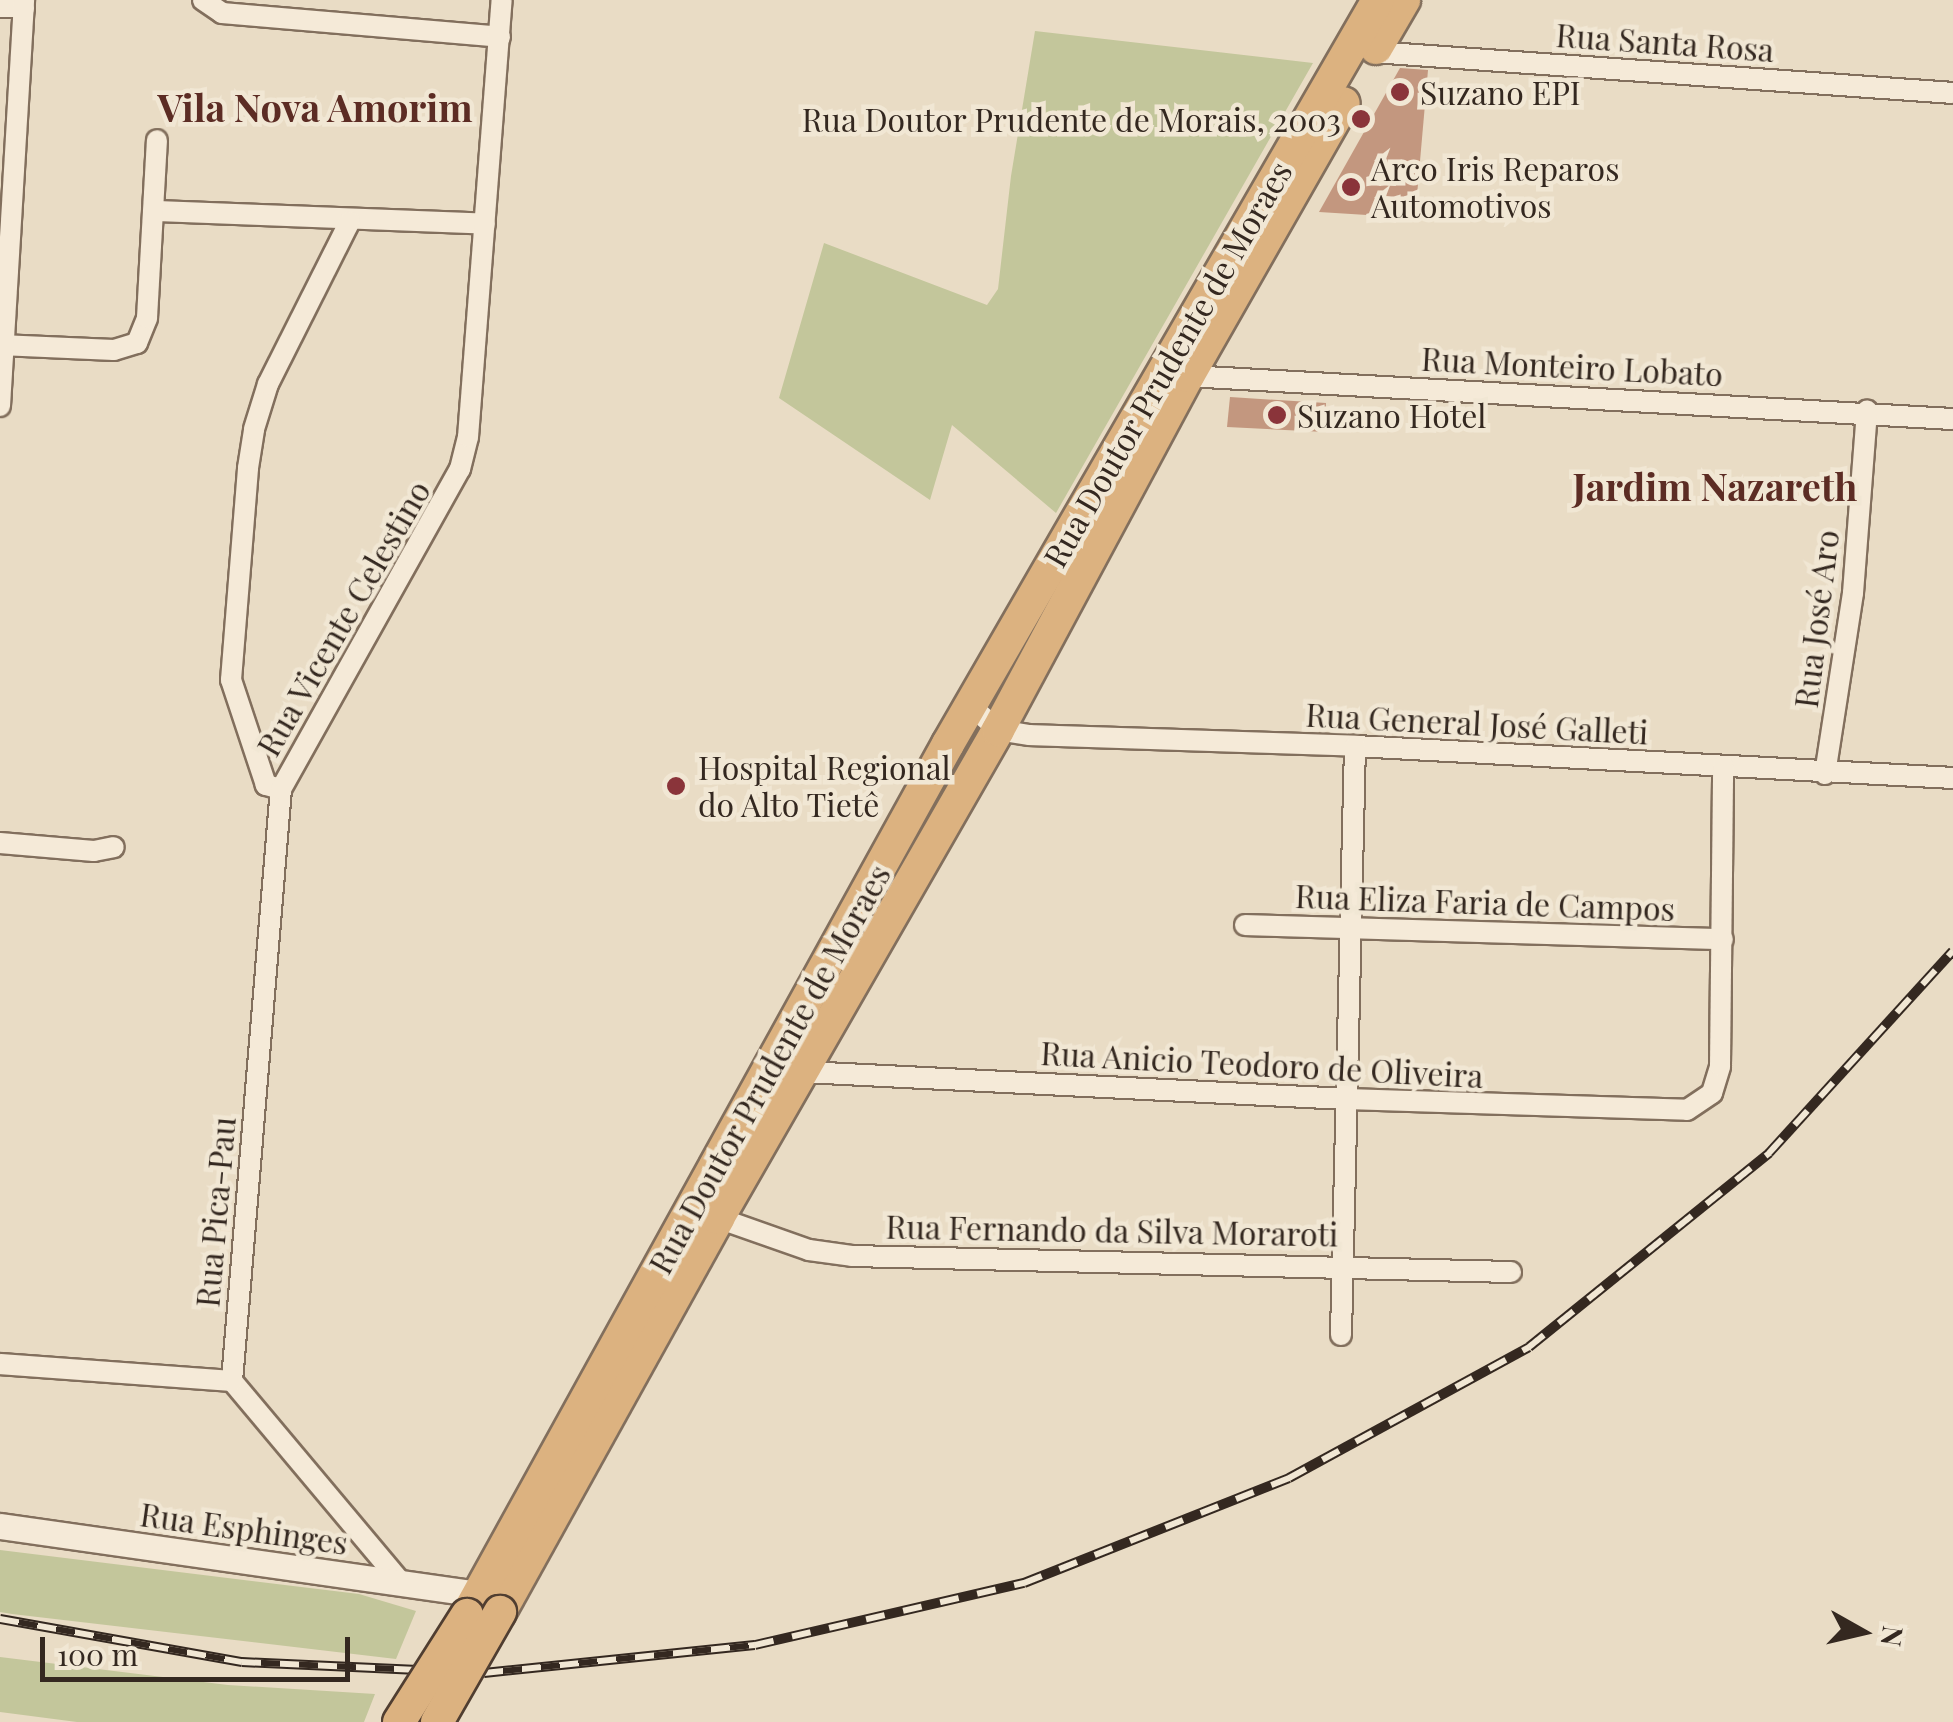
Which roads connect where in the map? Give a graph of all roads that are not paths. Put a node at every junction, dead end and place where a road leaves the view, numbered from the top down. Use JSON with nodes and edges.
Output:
{"nodes":[{"id":1,"x":203,"y":0,"type":"edge"},
{"id":2,"x":502,"y":0,"type":"edge"},
{"id":3,"x":1378,"y":0,"type":"edge"},
{"id":4,"x":1404,"y":0,"type":"edge"},
{"id":5,"x":24,"y":4,"type":"edge"},
{"id":6,"x":0,"y":6,"type":"edge"},
{"id":7,"x":223,"y":6,"type":"edge"},
{"id":8,"x":500,"y":37,"type":"junction"},
{"id":9,"x":1373,"y":52,"type":"junction"},
{"id":10,"x":1953,"y":92,"type":"edge"},
{"id":11,"x":157,"y":140,"type":"dead end"},
{"id":12,"x":154,"y":210,"type":"junction"},
{"id":13,"x":350,"y":221,"type":"junction"},
{"id":14,"x":484,"y":224,"type":"junction"},
{"id":15,"x":2,"y":346,"type":"edge"},
{"id":16,"x":1188,"y":376,"type":"junction"},
{"id":17,"x":0,"y":406,"type":"edge"},
{"id":18,"x":1868,"y":411,"type":"junction"},
{"id":19,"x":1953,"y":419,"type":"edge"},
{"id":20,"x":972,"y":707,"type":"junction"},
{"id":21,"x":998,"y":730,"type":"junction"},
{"id":22,"x":1355,"y":746,"type":"junction"},
{"id":23,"x":1724,"y":766,"type":"junction"},
{"id":24,"x":1826,"y":774,"type":"junction"},
{"id":25,"x":1953,"y":778,"type":"edge"},
{"id":26,"x":281,"y":788,"type":"junction"},
{"id":27,"x":0,"y":842,"type":"edge"},
{"id":28,"x":114,"y":847,"type":"dead end"},
{"id":29,"x":1245,"y":925,"type":"dead end"},
{"id":30,"x":1350,"y":930,"type":"junction"},
{"id":31,"x":1723,"y":939,"type":"junction"},
{"id":32,"x":804,"y":1072,"type":"junction"},
{"id":33,"x":1346,"y":1099,"type":"junction"},
{"id":34,"x":718,"y":1218,"type":"junction"},
{"id":35,"x":1346,"y":1264,"type":"junction"},
{"id":36,"x":1511,"y":1272,"type":"dead end"},
{"id":37,"x":1341,"y":1335,"type":"dead end"},
{"id":38,"x":0,"y":1364,"type":"edge"},
{"id":39,"x":232,"y":1381,"type":"junction"},
{"id":40,"x":0,"y":1526,"type":"edge"},
{"id":41,"x":398,"y":1580,"type":"junction"},
{"id":42,"x":482,"y":1607,"type":"junction"},
{"id":43,"x":399,"y":1722,"type":"edge"},
{"id":44,"x":437,"y":1722,"type":"edge"}],
"edges":[{"from":1,"to":7,"type":"street"},
{"from":2,"to":8,"type":"street","name":"Rua Vicente Celestino"},
{"from":3,"to":20,"type":"highway","name":"Rua Doutor Prudente de Moraes"},
{"from":4,"to":9,"type":"highway","name":"Rua Doutor Prudente de Moraes"},
{"from":5,"to":6,"type":"street"},
{"from":5,"to":15,"type":"street"},
{"from":7,"to":8,"type":"street"},
{"from":8,"to":14,"type":"street","name":"Rua Vicente Celestino"},
{"from":9,"to":10,"type":"street","name":"Rua Santa Rosa"},
{"from":9,"to":16,"type":"highway","name":"Rua Doutor Prudente de Moraes"},
{"from":11,"to":12,"type":"street"},
{"from":12,"to":13,"type":"street"},
{"from":12,"to":15,"type":"street"},
{"from":13,"to":14,"type":"street"},
{"from":13,"to":26,"type":"street"},
{"from":14,"to":26,"type":"street","name":"Rua Vicente Celestino"},
{"from":15,"to":17,"type":"street"},
{"from":16,"to":18,"type":"street","name":"Rua Monteiro Lobato"},
{"from":16,"to":21,"type":"highway","name":"Rua Doutor Prudente de Moraes"},
{"from":18,"to":19,"type":"street","name":"Rua Monteiro Lobato"},
{"from":18,"to":24,"type":"street","name":"Rua José Aro"},
{"from":20,"to":21,"type":"street"},
{"from":20,"to":42,"type":"highway","name":"Rua Doutor Prudente de Moraes"},
{"from":21,"to":22,"type":"street","name":"Rua General José Galleti"},
{"from":21,"to":32,"type":"highway","name":"Rua Doutor Prudente de Moraes"},
{"from":22,"to":23,"type":"street","name":"Rua General José Galleti"},
{"from":22,"to":30,"type":"street"},
{"from":23,"to":24,"type":"street","name":"Rua General José Galleti"},
{"from":23,"to":31,"type":"street"},
{"from":24,"to":25,"type":"street","name":"Rua General José Galleti"},
{"from":26,"to":39,"type":"street","name":"Rua Pica-Pau"},
{"from":27,"to":28,"type":"street"},
{"from":29,"to":30,"type":"street","name":"Rua Eliza Faria de Campos"},
{"from":30,"to":31,"type":"street","name":"Rua Eliza Faria de Campos"},
{"from":30,"to":33,"type":"street"},
{"from":31,"to":33,"type":"street","name":"Rua Anicio Teodoro de Oliveira"},
{"from":32,"to":33,"type":"street","name":"Rua Anicio Teodoro de Oliveira"},
{"from":32,"to":34,"type":"highway","name":"Rua Doutor Prudente de Moraes"},
{"from":33,"to":35,"type":"street"},
{"from":34,"to":35,"type":"street","name":"Rua Fernando da Silva Moraroti"},
{"from":34,"to":42,"type":"highway","name":"Rua Doutor Prudente de Moraes"},
{"from":35,"to":36,"type":"street","name":"Rua Fernando da Silva Moraroti"},
{"from":35,"to":37,"type":"street"},
{"from":38,"to":39,"type":"street"},
{"from":39,"to":41,"type":"street"},
{"from":40,"to":41,"type":"street","name":"Rua Esphinges"},
{"from":41,"to":42,"type":"street","name":"Rua Esphinges"},
{"from":42,"to":43,"type":"highway","name":"Rua Doutor Prudente de Moraes","bridge":true},
{"from":42,"to":44,"type":"highway","name":"Rua Doutor Prudente de Moraes","bridge":true}]}
